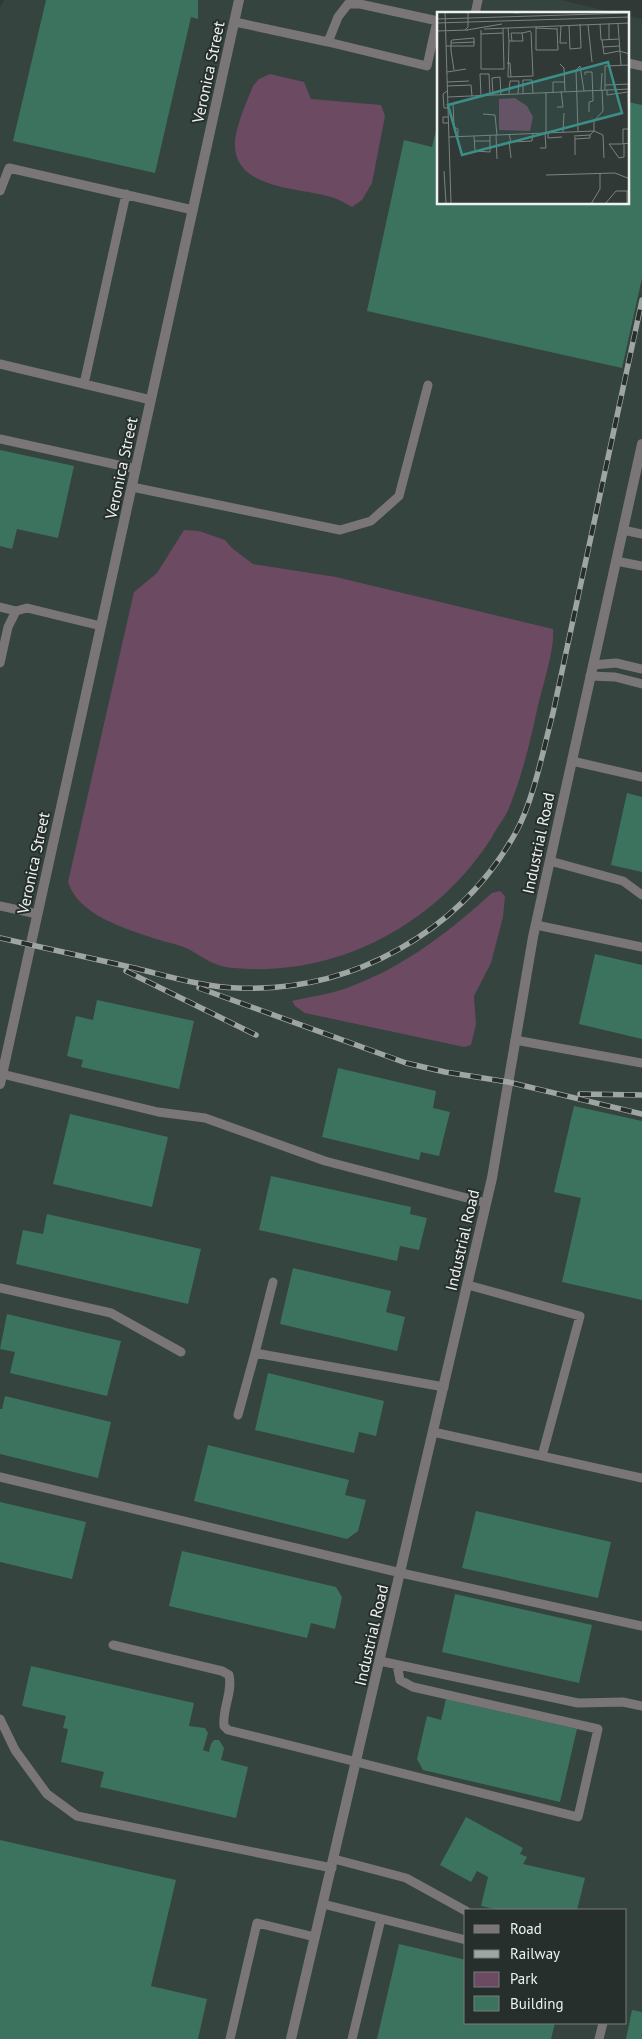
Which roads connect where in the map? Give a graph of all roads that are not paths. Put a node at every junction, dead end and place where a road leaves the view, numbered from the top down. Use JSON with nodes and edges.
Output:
{"nodes":[{"id":1,"x":240,"y":0,"type":"edge"},
{"id":2,"x":437,"y":21,"type":"edge"},
{"id":3,"x":234,"y":22,"type":"junction"},
{"id":4,"x":437,"y":25,"type":"edge"},
{"id":5,"x":328,"y":42,"type":"junction"},
{"id":6,"x":0,"y":191,"type":"edge"},
{"id":7,"x":126,"y":194,"type":"junction"},
{"id":8,"x":193,"y":210,"type":"junction"},
{"id":9,"x":0,"y":364,"type":"edge"},
{"id":10,"x":84,"y":384,"type":"junction"},
{"id":11,"x":428,"y":385,"type":"dead end"},
{"id":12,"x":151,"y":400,"type":"junction"},
{"id":13,"x":0,"y":439,"type":"edge"},
{"id":14,"x":642,"y":444,"type":"edge"},
{"id":15,"x":136,"y":469,"type":"junction"},
{"id":16,"x":132,"y":487,"type":"junction"},
{"id":17,"x":623,"y":530,"type":"junction"},
{"id":18,"x":642,"y":534,"type":"edge"},
{"id":19,"x":616,"y":561,"type":"junction"},
{"id":20,"x":642,"y":566,"type":"edge"},
{"id":21,"x":0,"y":606,"type":"edge"},
{"id":22,"x":16,"y":611,"type":"junction"},
{"id":23,"x":101,"y":626,"type":"junction"},
{"id":24,"x":0,"y":663,"type":"edge"},
{"id":25,"x":593,"y":664,"type":"junction"},
{"id":26,"x":642,"y":669,"type":"edge"},
{"id":27,"x":590,"y":676,"type":"junction"},
{"id":28,"x":642,"y":684,"type":"edge"},
{"id":29,"x":572,"y":761,"type":"junction"},
{"id":30,"x":642,"y":777,"type":"edge"},
{"id":31,"x":550,"y":861,"type":"junction"},
{"id":32,"x":642,"y":895,"type":"edge"},
{"id":33,"x":0,"y":906,"type":"edge"},
{"id":34,"x":38,"y":914,"type":"junction"},
{"id":35,"x":536,"y":926,"type":"junction"},
{"id":36,"x":642,"y":947,"type":"edge"},
{"id":37,"x":515,"y":1040,"type":"junction"},
{"id":38,"x":642,"y":1063,"type":"edge"},
{"id":39,"x":2,"y":1069,"type":"edge"},
{"id":40,"x":0,"y":1084,"type":"edge"},
{"id":41,"x":486,"y":1203,"type":"junction"},
{"id":42,"x":273,"y":1282,"type":"dead end"},
{"id":43,"x":468,"y":1285,"type":"junction"},
{"id":44,"x":0,"y":1288,"type":"edge"},
{"id":45,"x":182,"y":1352,"type":"dead end"},
{"id":46,"x":255,"y":1353,"type":"junction"},
{"id":47,"x":444,"y":1387,"type":"junction"},
{"id":48,"x":238,"y":1415,"type":"dead end"},
{"id":49,"x":434,"y":1432,"type":"junction"},
{"id":50,"x":542,"y":1456,"type":"junction"},
{"id":51,"x":0,"y":1477,"type":"edge"},
{"id":52,"x":642,"y":1478,"type":"edge"},
{"id":53,"x":401,"y":1573,"type":"junction"},
{"id":54,"x":642,"y":1626,"type":"edge"},
{"id":55,"x":114,"y":1646,"type":"dead end"},
{"id":56,"x":380,"y":1661,"type":"junction"},
{"id":57,"x":397,"y":1665,"type":"junction"},
{"id":58,"x":642,"y":1706,"type":"edge"},
{"id":59,"x":0,"y":1719,"type":"edge"},
{"id":60,"x":356,"y":1762,"type":"junction"},
{"id":61,"x":333,"y":1863,"type":"junction"},
{"id":62,"x":323,"y":1904,"type":"junction"},
{"id":63,"x":464,"y":1911,"type":"edge"},
{"id":64,"x":381,"y":1919,"type":"junction"},
{"id":65,"x":316,"y":1937,"type":"junction"},
{"id":66,"x":464,"y":1940,"type":"edge"},
{"id":67,"x":603,"y":2024,"type":"edge"},
{"id":68,"x":230,"y":2039,"type":"edge"},
{"id":69,"x":291,"y":2039,"type":"edge"},
{"id":70,"x":352,"y":2039,"type":"edge"},
{"id":71,"x":599,"y":2039,"type":"edge"}],
"edges":[{"from":1,"to":3,"type":"street","name":"Veronica Street"},
{"from":2,"to":5,"type":"lane"},
{"from":3,"to":5,"type":"lane"},
{"from":3,"to":8,"type":"street","name":"Veronica Street"},
{"from":4,"to":5,"type":"lane"},
{"from":6,"to":7,"type":"lane"},
{"from":7,"to":8,"type":"lane"},
{"from":7,"to":10,"type":"lane"},
{"from":8,"to":12,"type":"street","name":"Veronica Street"},
{"from":9,"to":10,"type":"lane"},
{"from":10,"to":12,"type":"lane"},
{"from":11,"to":16,"type":"lane"},
{"from":12,"to":15,"type":"street","name":"Veronica Street"},
{"from":13,"to":15,"type":"lane"},
{"from":14,"to":17,"type":"street","name":"Industrial Road"},
{"from":15,"to":16,"type":"street","name":"Veronica Street"},
{"from":16,"to":23,"type":"street","name":"Veronica Street"},
{"from":17,"to":18,"type":"lane"},
{"from":17,"to":19,"type":"street","name":"Industrial Road"},
{"from":19,"to":20,"type":"lane"},
{"from":19,"to":25,"type":"street","name":"Industrial Road"},
{"from":21,"to":22,"type":"lane"},
{"from":22,"to":23,"type":"lane"},
{"from":22,"to":24,"type":"lane"},
{"from":23,"to":34,"type":"street","name":"Veronica Street"},
{"from":25,"to":26,"type":"lane"},
{"from":25,"to":27,"type":"street","name":"Industrial Road"},
{"from":27,"to":28,"type":"lane"},
{"from":27,"to":29,"type":"street","name":"Industrial Road"},
{"from":29,"to":30,"type":"lane"},
{"from":29,"to":31,"type":"street","name":"Industrial Road"},
{"from":31,"to":32,"type":"lane"},
{"from":31,"to":35,"type":"street","name":"Industrial Road"},
{"from":33,"to":34,"type":"lane"},
{"from":34,"to":39,"type":"street","name":"Veronica Street"},
{"from":35,"to":36,"type":"lane"},
{"from":35,"to":37,"type":"street","name":"Industrial Road"},
{"from":37,"to":38,"type":"lane"},
{"from":37,"to":41,"type":"street","name":"Industrial Road"},
{"from":39,"to":40,"type":"street","name":"Veronica Street"},
{"from":39,"to":41,"type":"lane"},
{"from":41,"to":43,"type":"street","name":"Industrial Road"},
{"from":42,"to":46,"type":"lane"},
{"from":43,"to":47,"type":"street","name":"Industrial Road"},
{"from":43,"to":50,"type":"lane"},
{"from":44,"to":45,"type":"lane"},
{"from":46,"to":47,"type":"lane"},
{"from":46,"to":48,"type":"lane"},
{"from":47,"to":49,"type":"street","name":"Industrial Road"},
{"from":49,"to":50,"type":"lane"},
{"from":49,"to":53,"type":"street","name":"Industrial Road"},
{"from":50,"to":52,"type":"lane"},
{"from":51,"to":53,"type":"lane"},
{"from":53,"to":54,"type":"lane"},
{"from":53,"to":56,"type":"street","name":"Industrial Road"},
{"from":55,"to":60,"type":"lane"},
{"from":56,"to":57,"type":"lane"},
{"from":56,"to":60,"type":"street","name":"Industrial Road"},
{"from":57,"to":58,"type":"lane"},
{"from":57,"to":60,"type":"lane"},
{"from":59,"to":61,"type":"lane"},
{"from":60,"to":61,"type":"street","name":"Industrial Road"},
{"from":61,"to":62,"type":"street","name":"Industrial Road"},
{"from":61,"to":63,"type":"lane"},
{"from":62,"to":64,"type":"lane"},
{"from":62,"to":65,"type":"street","name":"Industrial Road"},
{"from":64,"to":66,"type":"lane"},
{"from":64,"to":70,"type":"lane"},
{"from":65,"to":68,"type":"lane"},
{"from":65,"to":69,"type":"street","name":"Industrial Road"},
{"from":67,"to":71,"type":"lane"}]}
